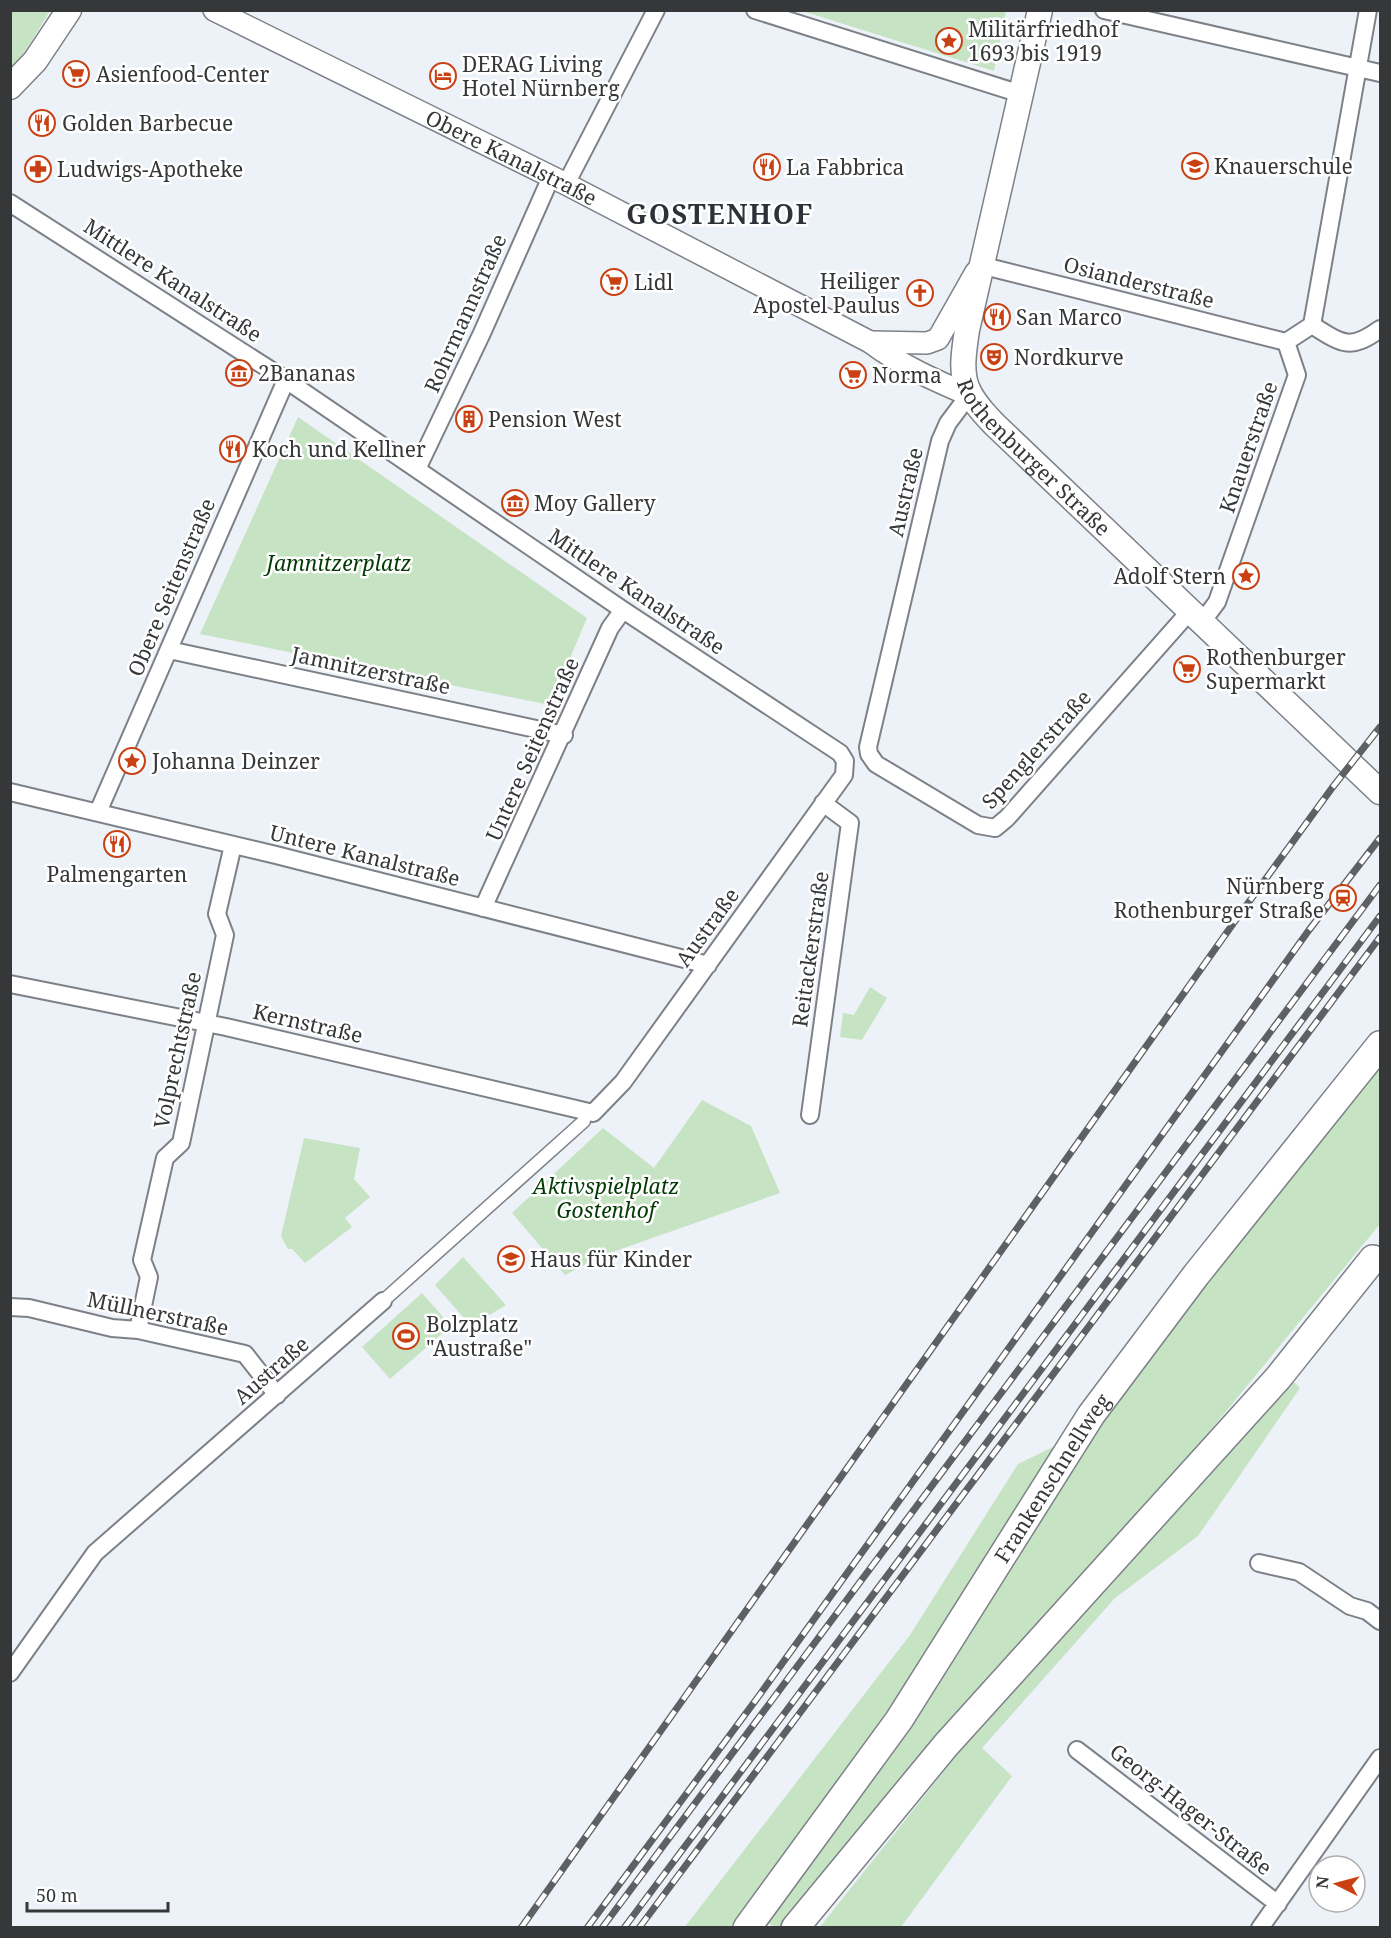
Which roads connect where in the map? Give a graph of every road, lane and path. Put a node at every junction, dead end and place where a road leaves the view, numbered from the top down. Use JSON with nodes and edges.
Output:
{"nodes":[{"id":1,"x":69,"y":10,"type":"edge"},
{"id":2,"x":214,"y":10,"type":"edge"},
{"id":3,"x":656,"y":10,"type":"edge"},
{"id":4,"x":755,"y":10,"type":"edge"},
{"id":5,"x":1040,"y":10,"type":"edge"},
{"id":6,"x":1104,"y":10,"type":"edge"},
{"id":7,"x":1368,"y":10,"type":"edge"},
{"id":8,"x":1358,"y":68,"type":"junction"},
{"id":9,"x":1380,"y":73,"type":"edge"},
{"id":10,"x":10,"y":87,"type":"edge"},
{"id":11,"x":1021,"y":94,"type":"junction"},
{"id":12,"x":559,"y":181,"type":"junction"},
{"id":13,"x":10,"y":203,"type":"edge"},
{"id":14,"x":980,"y":265,"type":"junction"},
{"id":15,"x":1312,"y":325,"type":"junction"},
{"id":16,"x":1380,"y":328,"type":"edge"},
{"id":17,"x":870,"y":342,"type":"junction"},
{"id":18,"x":1286,"y":342,"type":"junction"},
{"id":19,"x":286,"y":380,"type":"junction"},
{"id":20,"x":969,"y":395,"type":"junction"},
{"id":21,"x":418,"y":468,"type":"junction"},
{"id":22,"x":624,"y":610,"type":"junction"},
{"id":23,"x":1196,"y":617,"type":"junction"},
{"id":24,"x":169,"y":650,"type":"junction"},
{"id":25,"x":564,"y":735,"type":"junction"},
{"id":26,"x":868,"y":747,"type":"joint"},
{"id":27,"x":845,"y":761,"type":"joint"},
{"id":28,"x":10,"y":792,"type":"edge"},
{"id":29,"x":1380,"y":792,"type":"edge"},
{"id":30,"x":823,"y":803,"type":"junction"},
{"id":31,"x":98,"y":813,"type":"junction"},
{"id":32,"x":233,"y":844,"type":"junction"},
{"id":33,"x":483,"y":908,"type":"junction"},
{"id":34,"x":708,"y":964,"type":"junction"},
{"id":35,"x":10,"y":984,"type":"edge"},
{"id":36,"x":207,"y":1023,"type":"junction"},
{"id":37,"x":1380,"y":1045,"type":"edge"},
{"id":38,"x":810,"y":1115,"type":"dead end"},
{"id":39,"x":589,"y":1117,"type":"junction"},
{"id":40,"x":1377,"y":1262,"type":"edge"},
{"id":41,"x":383,"y":1301,"type":"joint"},
{"id":42,"x":10,"y":1307,"type":"edge"},
{"id":43,"x":138,"y":1330,"type":"junction"},
{"id":44,"x":278,"y":1395,"type":"junction"},
{"id":45,"x":1259,"y":1563,"type":"dead end"},
{"id":46,"x":1380,"y":1621,"type":"edge"},
{"id":47,"x":10,"y":1673,"type":"edge"},
{"id":48,"x":1077,"y":1750,"type":"dead end"},
{"id":49,"x":1380,"y":1758,"type":"edge"},
{"id":50,"x":1278,"y":1904,"type":"junction"},
{"id":51,"x":747,"y":1928,"type":"edge"},
{"id":52,"x":795,"y":1928,"type":"edge"},
{"id":53,"x":1260,"y":1928,"type":"edge"}],
"edges":[{"from":1,"to":10,"type":"main road"},
{"from":2,"to":12,"type":"street","name":"Obere Kanalstraße"},
{"from":3,"to":12,"type":"street","name":"Rohrmannstraße"},
{"from":4,"to":11,"type":"street"},
{"from":5,"to":11,"type":"main road","name":"Rothenburger Straße"},
{"from":6,"to":8,"type":"street"},
{"from":7,"to":8,"type":"street"},
{"from":8,"to":9,"type":"street"},
{"from":8,"to":15,"type":"street"},
{"from":11,"to":14,"type":"main road","name":"Rothenburger Straße"},
{"from":12,"to":17,"type":"street","name":"Obere Kanalstraße"},
{"from":12,"to":21,"type":"street","name":"Rohrmannstraße"},
{"from":13,"to":19,"type":"street","name":"Mittlere Kanalstraße"},
{"from":14,"to":17,"type":"street","name":"Obere Kanalstraße"},
{"from":14,"to":18,"type":"street","name":"Osianderstraße"},
{"from":14,"to":20,"type":"main road","name":"Rothenburger Straße"},
{"from":15,"to":16,"type":"street"},
{"from":15,"to":18,"type":"street"},
{"from":17,"to":20,"type":"street","name":"Obere Kanalstraße"},
{"from":18,"to":23,"type":"street","name":"Knauerstraße"},
{"from":19,"to":21,"type":"street","name":"Mittlere Kanalstraße"},
{"from":19,"to":24,"type":"street","name":"Obere Seitenstraße"},
{"from":20,"to":23,"type":"main road","name":"Rothenburger Straße"},
{"from":20,"to":26,"type":"street","name":"Austraße"},
{"from":21,"to":22,"type":"street","name":"Mittlere Kanalstraße"},
{"from":22,"to":25,"type":"street","name":"Untere Seitenstraße"},
{"from":22,"to":27,"type":"street","name":"Mittlere Kanalstraße"},
{"from":23,"to":26,"type":"street","name":"Spenglerstraße"},
{"from":23,"to":29,"type":"main road","name":"Rothenburger Straße"},
{"from":24,"to":25,"type":"street","name":"Jamnitzerstraße"},
{"from":24,"to":31,"type":"street","name":"Obere Seitenstraße"},
{"from":25,"to":33,"type":"street","name":"Untere Seitenstraße"},
{"from":27,"to":30,"type":"street","name":"Austraße"},
{"from":28,"to":31,"type":"street","name":"Untere Kanalstraße"},
{"from":30,"to":34,"type":"street","name":"Austraße"},
{"from":30,"to":38,"type":"street","name":"Reitackerstraße"},
{"from":31,"to":32,"type":"street","name":"Untere Kanalstraße"},
{"from":32,"to":33,"type":"street","name":"Untere Kanalstraße"},
{"from":32,"to":36,"type":"street","name":"Volprechtstraße"},
{"from":33,"to":34,"type":"street","name":"Untere Kanalstraße"},
{"from":34,"to":39,"type":"street","name":"Austraße"},
{"from":35,"to":36,"type":"street","name":"Kernstraße"},
{"from":36,"to":39,"type":"street","name":"Kernstraße"},
{"from":36,"to":43,"type":"street","name":"Volprechtstraße"},
{"from":37,"to":51,"type":"highway","name":"Frankenschnellweg"},
{"from":39,"to":41,"type":"street","name":"Austraße"},
{"from":40,"to":52,"type":"highway"},
{"from":41,"to":44,"type":"street","name":"Austraße"},
{"from":42,"to":43,"type":"street","name":"Müllnerstraße"},
{"from":43,"to":44,"type":"street","name":"Müllnerstraße"},
{"from":44,"to":47,"type":"street","name":"Austraße"},
{"from":45,"to":46,"type":"street"},
{"from":48,"to":50,"type":"street","name":"Georg-Hager-Straße"},
{"from":49,"to":50,"type":"street"},
{"from":50,"to":53,"type":"street"}]}
